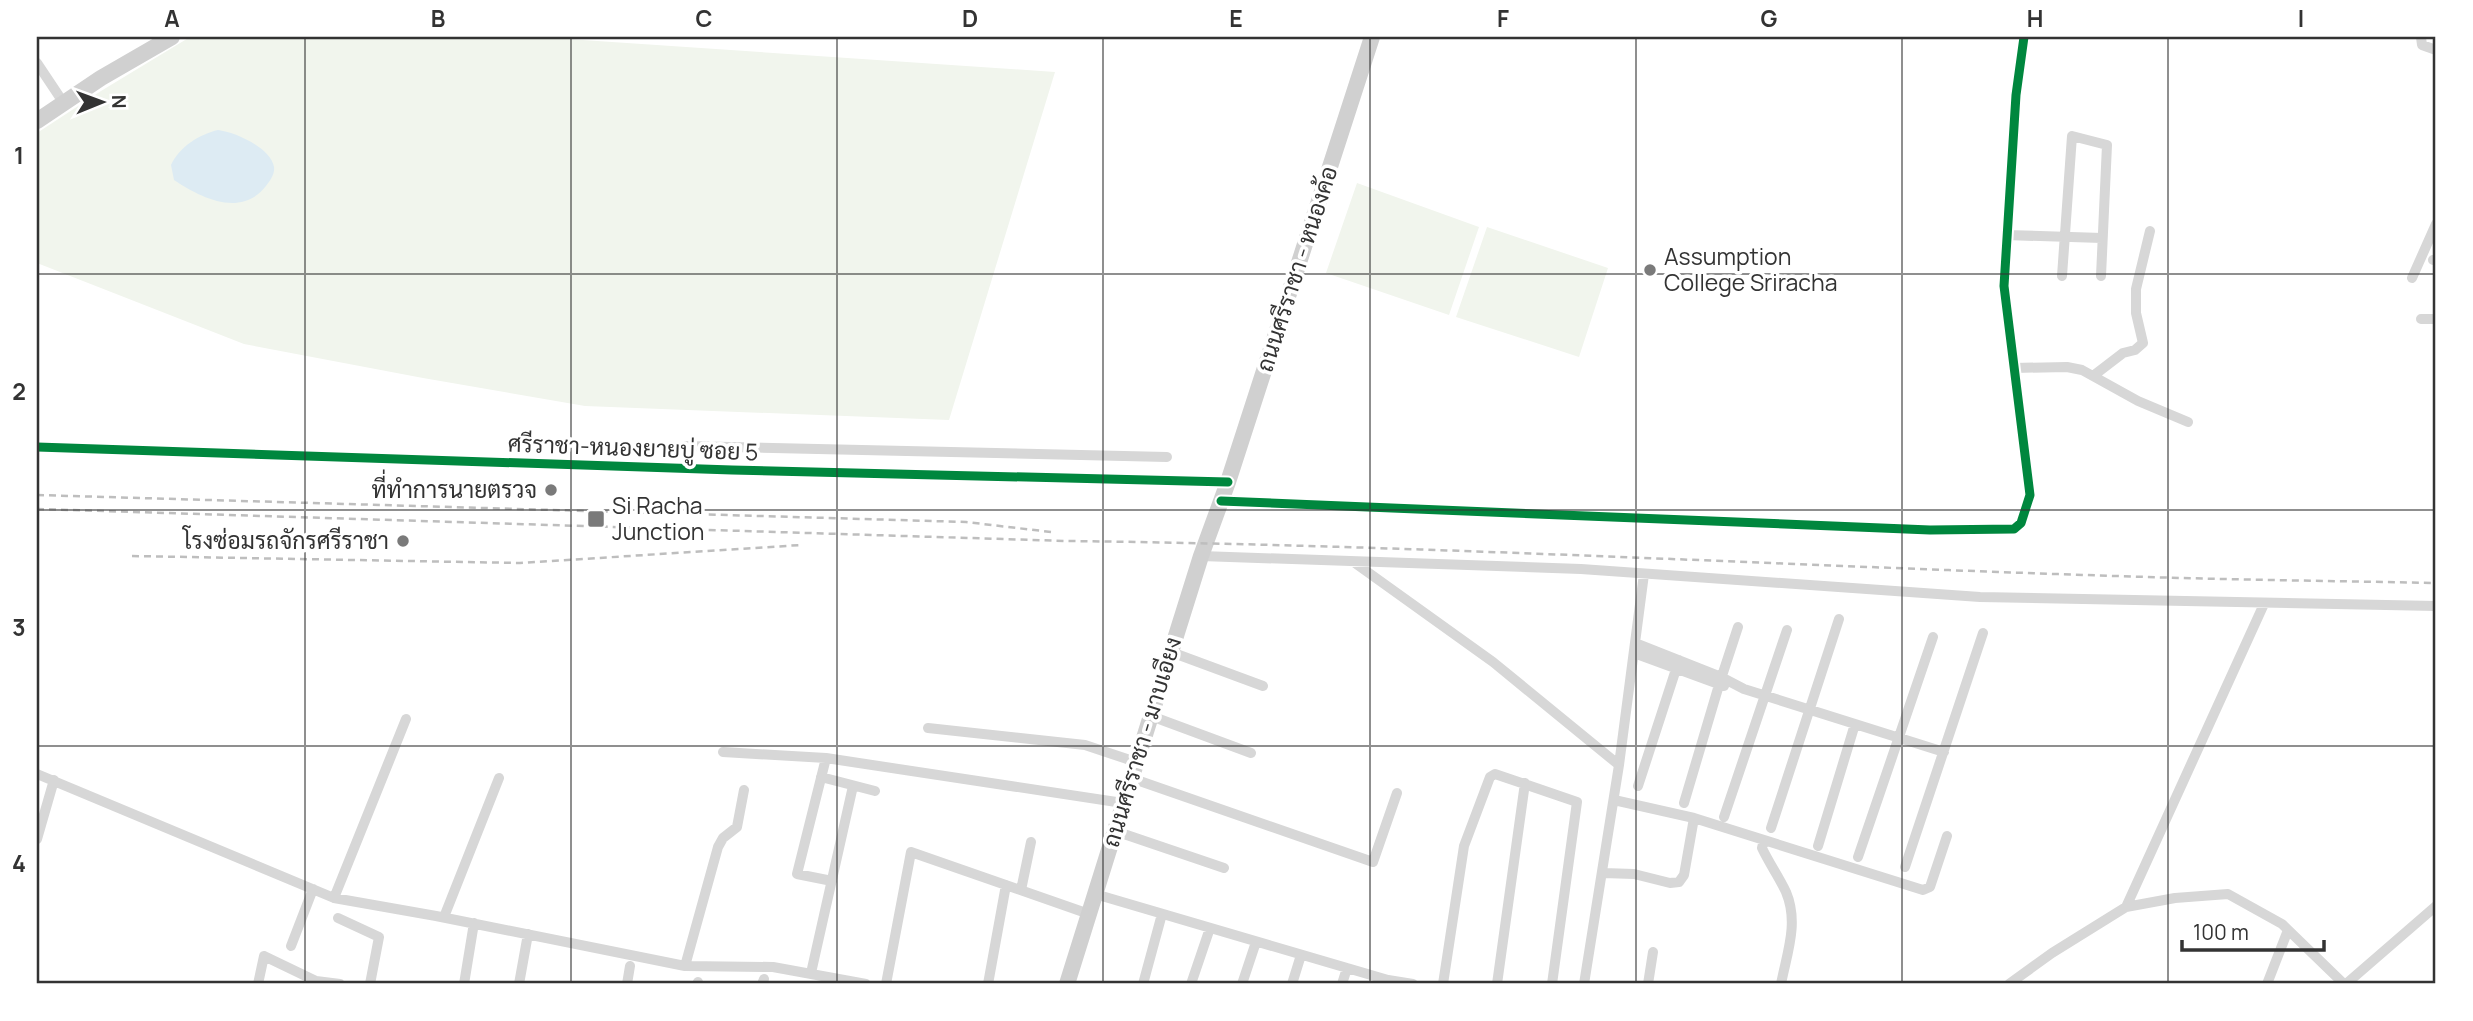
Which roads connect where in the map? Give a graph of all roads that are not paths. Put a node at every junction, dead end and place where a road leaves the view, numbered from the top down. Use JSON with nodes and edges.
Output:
{"nodes":[{"id":1,"x":172,"y":37,"type":"edge"},
{"id":2,"x":1372,"y":37,"type":"edge"},
{"id":3,"x":2024,"y":37,"type":"edge"},
{"id":4,"x":2421,"y":37,"type":"edge"},
{"id":5,"x":2436,"y":50,"type":"edge"},
{"id":6,"x":37,"y":63,"type":"edge"},
{"id":7,"x":63,"y":102,"type":"junction"},
{"id":8,"x":37,"y":121,"type":"edge"},
{"id":9,"x":2436,"y":224,"type":"edge"},
{"id":10,"x":2150,"y":231,"type":"dead end"},
{"id":11,"x":2006,"y":235,"type":"junction"},
{"id":12,"x":2064,"y":237,"type":"junction"},
{"id":13,"x":2102,"y":238,"type":"junction"},
{"id":14,"x":2062,"y":276,"type":"dead end"},
{"id":15,"x":2101,"y":276,"type":"dead end"},
{"id":16,"x":2412,"y":278,"type":"dead end"},
{"id":17,"x":2421,"y":318,"type":"dead end"},
{"id":18,"x":2436,"y":319,"type":"edge"},
{"id":19,"x":2014,"y":368,"type":"junction"},
{"id":20,"x":2093,"y":376,"type":"junction"},
{"id":21,"x":2188,"y":422,"type":"dead end"},
{"id":22,"x":685,"y":446,"type":"dead end"},
{"id":23,"x":37,"y":447,"type":"edge"},
{"id":24,"x":1015,"y":455,"type":"junction"},
{"id":25,"x":1167,"y":457,"type":"dead end"},
{"id":26,"x":1013,"y":477,"type":"junction"},
{"id":27,"x":1228,"y":482,"type":"junction"},
{"id":28,"x":1221,"y":501,"type":"junction"},
{"id":29,"x":1201,"y":556,"type":"junction"},
{"id":30,"x":1353,"y":562,"type":"junction"},
{"id":31,"x":1644,"y":574,"type":"junction"},
{"id":32,"x":2264,"y":604,"type":"junction"},
{"id":33,"x":2436,"y":606,"type":"edge"},
{"id":34,"x":1839,"y":619,"type":"dead end"},
{"id":35,"x":1738,"y":627,"type":"dead end"},
{"id":36,"x":1787,"y":630,"type":"dead end"},
{"id":37,"x":1983,"y":633,"type":"dead end"},
{"id":38,"x":1933,"y":636,"type":"dead end"},
{"id":39,"x":1635,"y":648,"type":"junction"},
{"id":40,"x":1171,"y":652,"type":"junction"},
{"id":41,"x":1677,"y":665,"type":"junction"},
{"id":42,"x":1720,"y":681,"type":"junction"},
{"id":43,"x":1263,"y":686,"type":"dead end"},
{"id":44,"x":1766,"y":696,"type":"junction"},
{"id":45,"x":1810,"y":709,"type":"junction"},
{"id":46,"x":1151,"y":716,"type":"junction"},
{"id":47,"x":406,"y":719,"type":"dead end"},
{"id":48,"x":1855,"y":724,"type":"junction"},
{"id":49,"x":928,"y":728,"type":"dead end"},
{"id":50,"x":1898,"y":737,"type":"junction"},
{"id":51,"x":723,"y":752,"type":"dead end"},
{"id":52,"x":1944,"y":752,"type":"junction"},
{"id":53,"x":1251,"y":753,"type":"dead end"},
{"id":54,"x":826,"y":758,"type":"junction"},
{"id":55,"x":1619,"y":765,"type":"junction"},
{"id":56,"x":1134,"y":770,"type":"junction"},
{"id":57,"x":37,"y":774,"type":"edge"},
{"id":58,"x":821,"y":777,"type":"junction"},
{"id":59,"x":499,"y":778,"type":"dead end"},
{"id":60,"x":54,"y":780,"type":"junction"},
{"id":61,"x":1525,"y":783,"type":"junction"},
{"id":62,"x":853,"y":786,"type":"junction"},
{"id":63,"x":1638,"y":786,"type":"dead end"},
{"id":64,"x":744,"y":790,"type":"dead end"},
{"id":65,"x":875,"y":791,"type":"dead end"},
{"id":66,"x":1397,"y":793,"type":"dead end"},
{"id":67,"x":1614,"y":800,"type":"junction"},
{"id":68,"x":1124,"y":803,"type":"junction"},
{"id":69,"x":1684,"y":803,"type":"dead end"},
{"id":70,"x":1724,"y":817,"type":"dead end"},
{"id":71,"x":1694,"y":818,"type":"junction"},
{"id":72,"x":1771,"y":828,"type":"dead end"},
{"id":73,"x":1115,"y":831,"type":"junction"},
{"id":74,"x":1947,"y":836,"type":"dead end"},
{"id":75,"x":37,"y":839,"type":"edge"},
{"id":76,"x":1764,"y":840,"type":"junction"},
{"id":77,"x":1031,"y":842,"type":"dead end"},
{"id":78,"x":1818,"y":846,"type":"dead end"},
{"id":79,"x":1858,"y":857,"type":"dead end"},
{"id":80,"x":1224,"y":867,"type":"dead end"},
{"id":81,"x":1905,"y":867,"type":"dead end"},
{"id":82,"x":1603,"y":873,"type":"junction"},
{"id":83,"x":832,"y":881,"type":"junction"},
{"id":84,"x":1006,"y":885,"type":"junction"},
{"id":85,"x":313,"y":889,"type":"junction"},
{"id":86,"x":1021,"y":890,"type":"junction"},
{"id":87,"x":1095,"y":894,"type":"junction"},
{"id":88,"x":334,"y":898,"type":"junction"},
{"id":89,"x":2436,"y":906,"type":"edge"},
{"id":90,"x":2126,"y":907,"type":"junction"},
{"id":91,"x":1089,"y":914,"type":"junction"},
{"id":92,"x":1162,"y":914,"type":"junction"},
{"id":93,"x":444,"y":917,"type":"junction"},
{"id":94,"x":338,"y":918,"type":"dead end"},
{"id":95,"x":474,"y":923,"type":"junction"},
{"id":96,"x":1210,"y":928,"type":"junction"},
{"id":97,"x":2288,"y":930,"type":"junction"},
{"id":98,"x":528,"y":934,"type":"junction"},
{"id":99,"x":1256,"y":942,"type":"junction"},
{"id":100,"x":291,"y":946,"type":"dead end"},
{"id":101,"x":1653,"y":953,"type":"dead end"},
{"id":102,"x":1301,"y":955,"type":"junction"},
{"id":103,"x":630,"y":966,"type":"dead end"},
{"id":104,"x":685,"y":966,"type":"junction"},
{"id":105,"x":1347,"y":968,"type":"junction"},
{"id":106,"x":811,"y":973,"type":"junction"},
{"id":107,"x":1388,"y":982,"type":"edge"},
{"id":108,"x":316,"y":983,"type":"edge"},
{"id":109,"x":258,"y":984,"type":"edge"},
{"id":110,"x":340,"y":984,"type":"edge"},
{"id":111,"x":370,"y":984,"type":"edge"},
{"id":112,"x":464,"y":984,"type":"edge"},
{"id":113,"x":519,"y":984,"type":"edge"},
{"id":114,"x":627,"y":984,"type":"edge"},
{"id":115,"x":866,"y":984,"type":"edge"},
{"id":116,"x":886,"y":984,"type":"edge"},
{"id":117,"x":988,"y":984,"type":"edge"},
{"id":118,"x":1067,"y":984,"type":"edge"},
{"id":119,"x":1143,"y":984,"type":"edge"},
{"id":120,"x":1191,"y":984,"type":"edge"},
{"id":121,"x":1242,"y":984,"type":"edge"},
{"id":122,"x":1292,"y":984,"type":"edge"},
{"id":123,"x":1342,"y":984,"type":"edge"},
{"id":124,"x":1413,"y":984,"type":"edge"},
{"id":125,"x":1443,"y":984,"type":"edge"},
{"id":126,"x":1497,"y":984,"type":"edge"},
{"id":127,"x":1552,"y":984,"type":"edge"},
{"id":128,"x":1584,"y":984,"type":"edge"},
{"id":129,"x":1648,"y":984,"type":"edge"},
{"id":130,"x":1781,"y":984,"type":"edge"},
{"id":131,"x":2009,"y":984,"type":"edge"},
{"id":132,"x":2267,"y":984,"type":"edge"},
{"id":133,"x":2345,"y":984,"type":"edge"}],
"edges":[{"from":1,"to":7,"type":"main road"},
{"from":2,"to":27,"type":"main road","name":"ถนนศรีราชา - หนองค้อ"},
{"from":3,"to":11,"type":"street"},
{"from":4,"to":5,"type":"street"},
{"from":6,"to":7,"type":"street"},
{"from":7,"to":8,"type":"main road"},
{"from":9,"to":16,"type":"street"},
{"from":10,"to":20,"type":"street"},
{"from":11,"to":12,"type":"street"},
{"from":11,"to":19,"type":"street"},
{"from":12,"to":13,"type":"street"},
{"from":12,"to":13,"type":"street"},
{"from":12,"to":14,"type":"street"},
{"from":13,"to":15,"type":"street"},
{"from":17,"to":18,"type":"street"},
{"from":19,"to":20,"type":"street"},
{"from":19,"to":28,"type":"street"},
{"from":20,"to":21,"type":"street"},
{"from":22,"to":24,"type":"street"},
{"from":23,"to":26,"type":"street","name":"ศรีราชา-หนองยายบู่ ซอย 5"},
{"from":24,"to":25,"type":"street"},
{"from":24,"to":26,"type":"street"},
{"from":26,"to":27,"type":"street","name":"ศรีราชา-หนองยายบู่ ซอย 5"},
{"from":27,"to":28,"type":"main road","name":"ถนนศรีราชา - หนองค้อ"},
{"from":28,"to":29,"type":"main road","name":"ถนนศรีราชา - มาบเอียง"},
{"from":29,"to":30,"type":"street"},
{"from":29,"to":40,"type":"main road","name":"ถนนศรีราชา - มาบเอียง"},
{"from":30,"to":31,"type":"street"},
{"from":30,"to":55,"type":"street"},
{"from":31,"to":32,"type":"street"},
{"from":31,"to":39,"type":"street"},
{"from":32,"to":33,"type":"street"},
{"from":32,"to":90,"type":"street"},
{"from":34,"to":45,"type":"street"},
{"from":35,"to":42,"type":"street"},
{"from":36,"to":44,"type":"street"},
{"from":37,"to":52,"type":"street"},
{"from":38,"to":50,"type":"street"},
{"from":39,"to":41,"type":"street"},
{"from":39,"to":55,"type":"street"},
{"from":40,"to":43,"type":"street"},
{"from":40,"to":46,"type":"main road","name":"ถนนศรีราชา - มาบเอียง"},
{"from":41,"to":42,"type":"street"},
{"from":41,"to":63,"type":"street"},
{"from":42,"to":44,"type":"street"},
{"from":42,"to":69,"type":"street"},
{"from":44,"to":45,"type":"street"},
{"from":44,"to":70,"type":"street"},
{"from":45,"to":48,"type":"street"},
{"from":45,"to":72,"type":"street"},
{"from":46,"to":53,"type":"street"},
{"from":46,"to":56,"type":"main road","name":"ถนนศรีราชา - มาบเอียง"},
{"from":47,"to":88,"type":"street"},
{"from":48,"to":50,"type":"street"},
{"from":48,"to":78,"type":"street"},
{"from":49,"to":56,"type":"street"},
{"from":50,"to":52,"type":"street"},
{"from":50,"to":79,"type":"street"},
{"from":51,"to":54,"type":"street"},
{"from":52,"to":81,"type":"street"},
{"from":54,"to":58,"type":"street"},
{"from":54,"to":68,"type":"street"},
{"from":55,"to":67,"type":"street"},
{"from":56,"to":66,"type":"street"},
{"from":56,"to":68,"type":"main road","name":"ถนนศรีราชา - มาบเอียง"},
{"from":57,"to":60,"type":"street"},
{"from":58,"to":62,"type":"street"},
{"from":58,"to":83,"type":"street"},
{"from":59,"to":93,"type":"street"},
{"from":60,"to":75,"type":"street"},
{"from":60,"to":85,"type":"street"},
{"from":61,"to":125,"type":"street"},
{"from":61,"to":126,"type":"street"},
{"from":61,"to":127,"type":"street"},
{"from":62,"to":65,"type":"street"},
{"from":62,"to":83,"type":"street"},
{"from":64,"to":104,"type":"street"},
{"from":67,"to":71,"type":"street"},
{"from":67,"to":82,"type":"street"},
{"from":68,"to":73,"type":"main road","name":"ถนนศรีราชา - มาบเอียง"},
{"from":71,"to":76,"type":"street"},
{"from":71,"to":82,"type":"street"},
{"from":73,"to":80,"type":"street"},
{"from":73,"to":87,"type":"main road","name":"ถนนศรีราชา - มาบเอียง"},
{"from":74,"to":76,"type":"street"},
{"from":76,"to":130,"type":"street"},
{"from":77,"to":86,"type":"street"},
{"from":82,"to":128,"type":"street"},
{"from":83,"to":106,"type":"street"},
{"from":84,"to":86,"type":"street"},
{"from":84,"to":116,"type":"street"},
{"from":84,"to":117,"type":"street"},
{"from":85,"to":88,"type":"street"},
{"from":85,"to":100,"type":"street"},
{"from":86,"to":91,"type":"street"},
{"from":87,"to":91,"type":"main road","name":"ถนนศรีราชา - มาบเอียง"},
{"from":87,"to":92,"type":"street"},
{"from":88,"to":93,"type":"street"},
{"from":89,"to":133,"type":"street"},
{"from":90,"to":97,"type":"street"},
{"from":90,"to":131,"type":"street"},
{"from":91,"to":118,"type":"main road","name":"ถนนศรีราชา - มาบเอียง"},
{"from":92,"to":96,"type":"street"},
{"from":92,"to":119,"type":"street"},
{"from":93,"to":95,"type":"street"},
{"from":94,"to":111,"type":"street"},
{"from":95,"to":98,"type":"street"},
{"from":95,"to":112,"type":"street"},
{"from":96,"to":99,"type":"street"},
{"from":96,"to":120,"type":"street"},
{"from":97,"to":132,"type":"street"},
{"from":97,"to":133,"type":"street"},
{"from":98,"to":104,"type":"street"},
{"from":98,"to":113,"type":"street"},
{"from":99,"to":102,"type":"street"},
{"from":99,"to":121,"type":"street"},
{"from":101,"to":129,"type":"street"},
{"from":102,"to":105,"type":"street"},
{"from":102,"to":122,"type":"street"},
{"from":103,"to":114,"type":"street"},
{"from":104,"to":106,"type":"street"},
{"from":105,"to":107,"type":"street"},
{"from":105,"to":123,"type":"street"},
{"from":106,"to":115,"type":"street"},
{"from":107,"to":124,"type":"street"},
{"from":108,"to":109,"type":"street"},
{"from":108,"to":110,"type":"street"}]}
